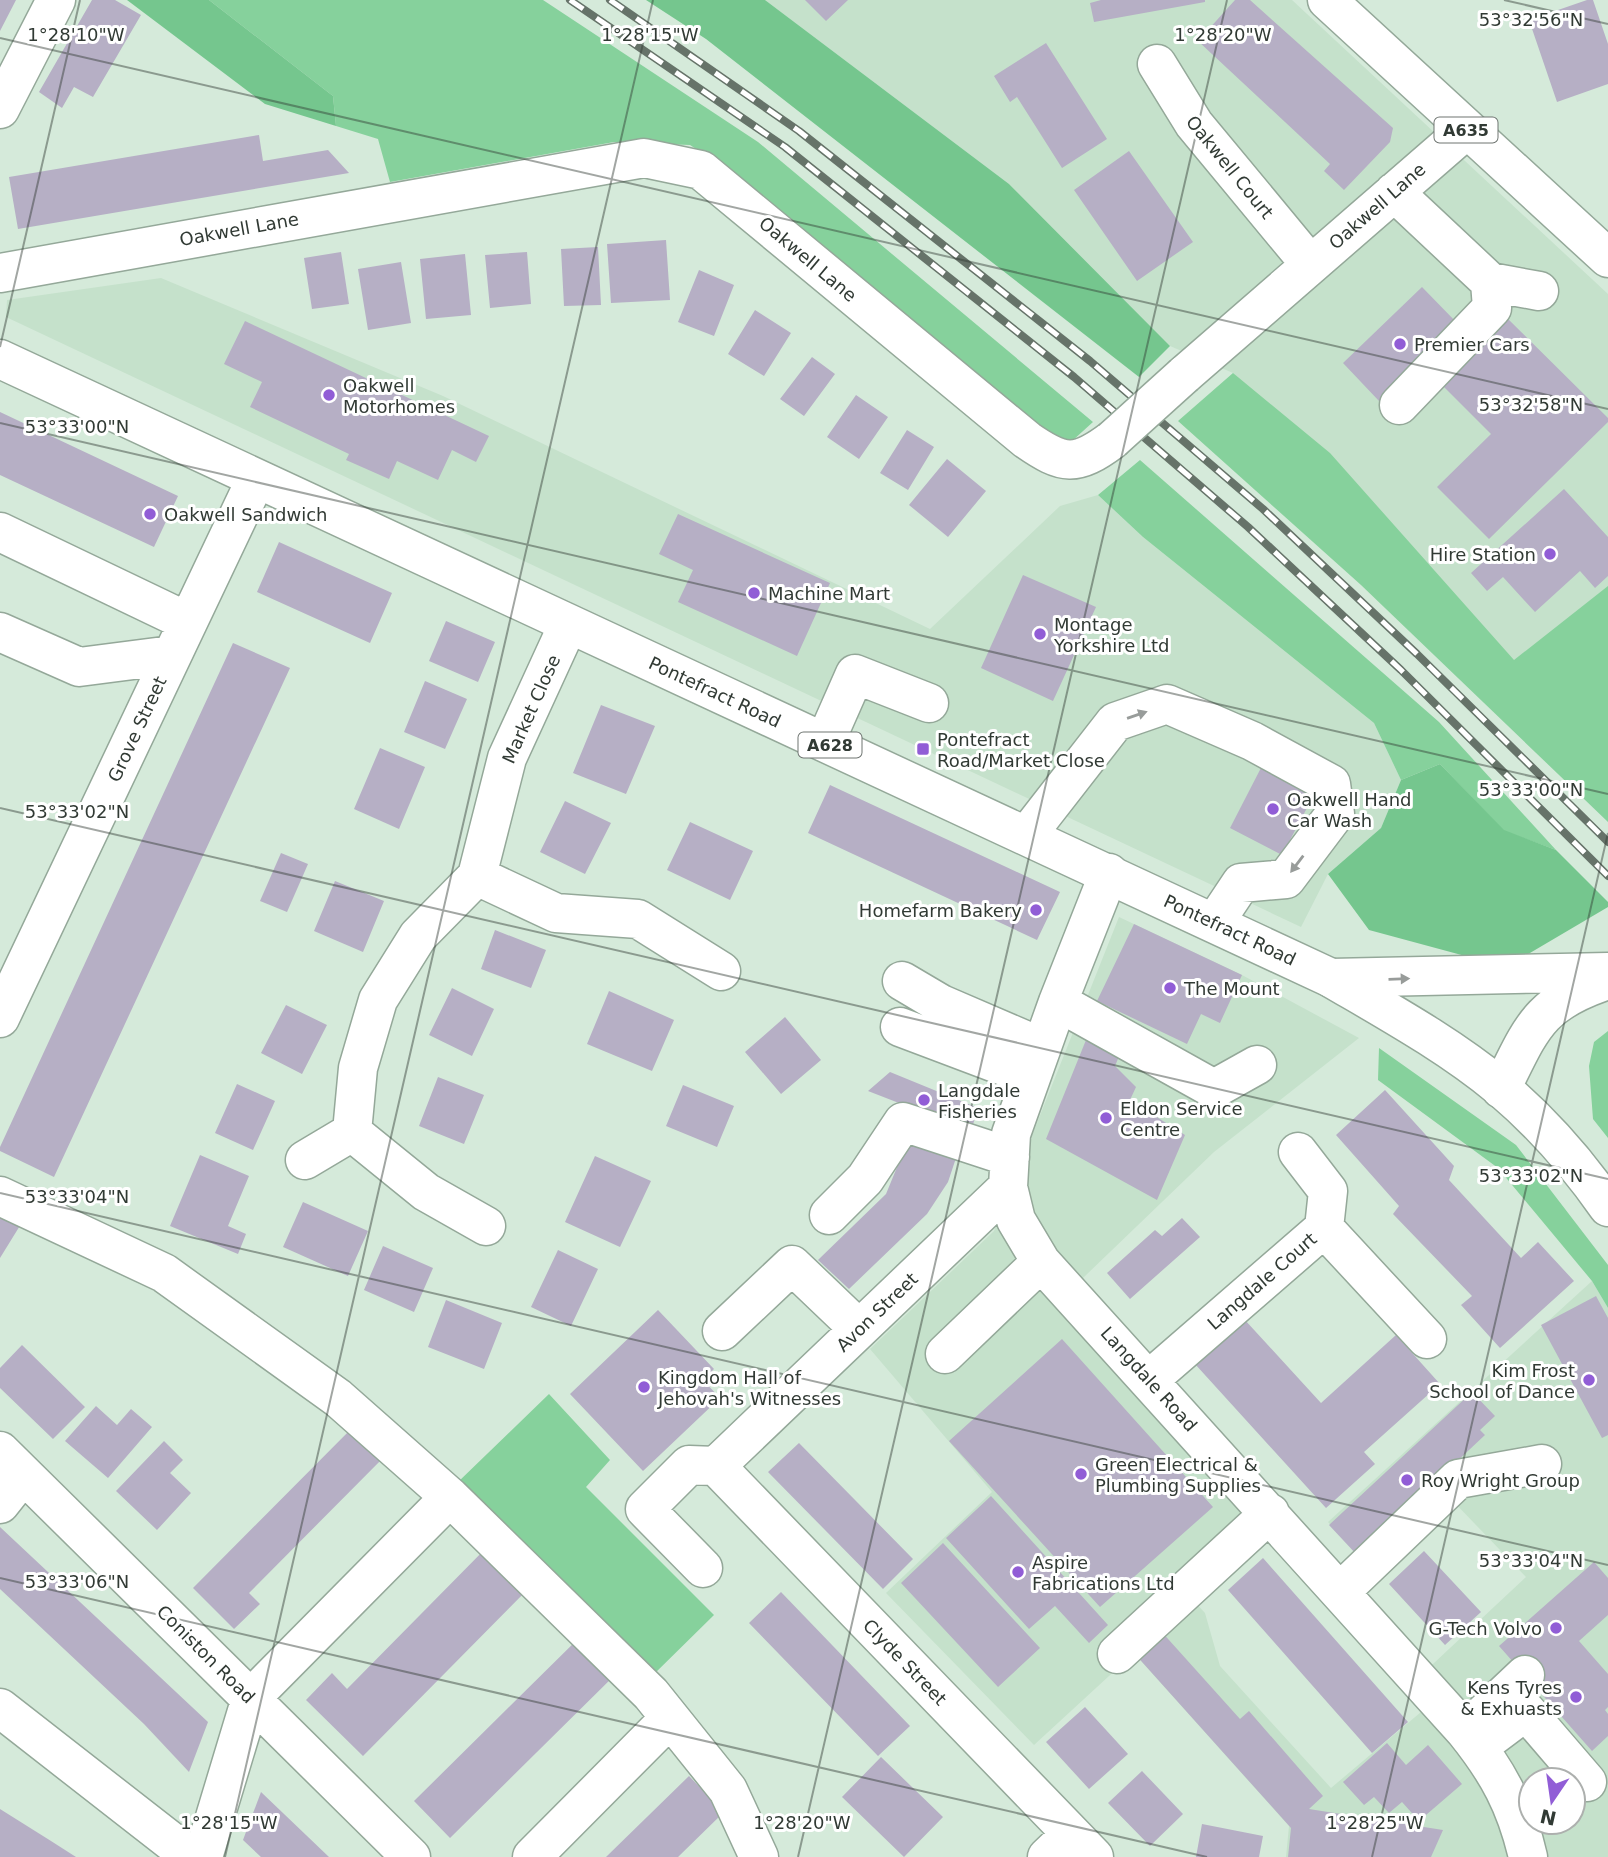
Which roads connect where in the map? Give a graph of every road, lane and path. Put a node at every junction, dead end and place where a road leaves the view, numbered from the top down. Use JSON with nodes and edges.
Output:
{"nodes":[{"id":1,"x":57,"y":0,"type":"edge"},
{"id":2,"x":1327,"y":0,"type":"edge"},
{"id":3,"x":1157,"y":64,"type":"dead end"},
{"id":4,"x":0,"y":108,"type":"edge"},
{"id":5,"x":1466,"y":130,"type":"junction"},
{"id":6,"x":1394,"y":192,"type":"junction"},
{"id":7,"x":1608,"y":258,"type":"edge"},
{"id":8,"x":1310,"y":264,"type":"junction"},
{"id":9,"x":0,"y":273,"type":"edge"},
{"id":10,"x":1490,"y":282,"type":"junction"},
{"id":11,"x":1539,"y":291,"type":"dead end"},
{"id":12,"x":0,"y":359,"type":"edge"},
{"id":13,"x":1399,"y":405,"type":"dead end"},
{"id":14,"x":256,"y":479,"type":"junction"},
{"id":15,"x":0,"y":532,"type":"edge"},
{"id":16,"x":568,"y":625,"type":"junction"},
{"id":17,"x":0,"y":632,"type":"edge"},
{"id":18,"x":180,"y":638,"type":"junction"},
{"id":19,"x":929,"y":703,"type":"dead end"},
{"id":20,"x":825,"y":742,"type":"junction"},
{"id":21,"x":1027,"y":835,"type":"junction"},
{"id":22,"x":1109,"y":873,"type":"junction"},
{"id":23,"x":477,"y":876,"type":"junction"},
{"id":24,"x":1215,"y":922,"type":"junction"},
{"id":25,"x":721,"y":971,"type":"dead end"},
{"id":26,"x":1608,"y":972,"type":"edge"},
{"id":27,"x":1331,"y":978,"type":"junction"},
{"id":28,"x":1608,"y":980,"type":"edge"},
{"id":29,"x":902,"y":981,"type":"dead end"},
{"id":30,"x":1058,"y":1002,"type":"junction"},
{"id":31,"x":0,"y":1018,"type":"edge"},
{"id":32,"x":900,"y":1027,"type":"dead end"},
{"id":33,"x":1036,"y":1061,"type":"junction"},
{"id":34,"x":1257,"y":1065,"type":"dead end"},
{"id":35,"x":1502,"y":1088,"type":"junction"},
{"id":36,"x":352,"y":1132,"type":"junction"},
{"id":37,"x":1298,"y":1152,"type":"dead end"},
{"id":38,"x":305,"y":1160,"type":"dead end"},
{"id":39,"x":1009,"y":1172,"type":"junction"},
{"id":40,"x":0,"y":1196,"type":"edge"},
{"id":41,"x":1608,"y":1207,"type":"edge"},
{"id":42,"x":829,"y":1215,"type":"dead end"},
{"id":43,"x":486,"y":1226,"type":"dead end"},
{"id":44,"x":1324,"y":1228,"type":"junction"},
{"id":45,"x":1041,"y":1262,"type":"junction"},
{"id":46,"x":859,"y":1329,"type":"junction"},
{"id":47,"x":722,"y":1331,"type":"dead end"},
{"id":48,"x":1427,"y":1339,"type":"dead end"},
{"id":49,"x":945,"y":1354,"type":"dead end"},
{"id":50,"x":1150,"y":1379,"type":"junction"},
{"id":51,"x":12,"y":1463,"type":"edge"},
{"id":52,"x":1542,"y":1464,"type":"dead end"},
{"id":53,"x":716,"y":1466,"type":"junction"},
{"id":54,"x":450,"y":1497,"type":"junction"},
{"id":55,"x":0,"y":1504,"type":"edge"},
{"id":56,"x":1270,"y":1513,"type":"junction"},
{"id":57,"x":703,"y":1568,"type":"dead end"},
{"id":58,"x":1340,"y":1592,"type":"junction"},
{"id":59,"x":1116,"y":1654,"type":"dead end"},
{"id":60,"x":1525,"y":1675,"type":"dead end"},
{"id":61,"x":251,"y":1698,"type":"junction"},
{"id":62,"x":0,"y":1708,"type":"edge"},
{"id":63,"x":670,"y":1718,"type":"junction"},
{"id":64,"x":1471,"y":1739,"type":"junction"},
{"id":65,"x":1573,"y":1766,"type":"edge"},
{"id":66,"x":1071,"y":1849,"type":"edge"},
{"id":67,"x":191,"y":1857,"type":"edge"},
{"id":68,"x":203,"y":1857,"type":"edge"},
{"id":69,"x":411,"y":1857,"type":"edge"},
{"id":70,"x":532,"y":1857,"type":"edge"},
{"id":71,"x":759,"y":1857,"type":"edge"},
{"id":72,"x":1528,"y":1857,"type":"edge"}],
"edges":[{"from":1,"to":4,"type":"main road"},
{"from":2,"to":5,"type":"main road","number":"A635"},
{"from":3,"to":8,"type":"main road","name":"Oakwell Court"},
{"from":5,"to":6,"type":"main road","name":"Oakwell Lane"},
{"from":5,"to":7,"type":"main road","number":"A635"},
{"from":6,"to":8,"type":"main road","name":"Oakwell Lane"},
{"from":6,"to":10,"type":"main road"},
{"from":8,"to":9,"type":"main road","name":"Oakwell Lane","bridge":true},
{"from":10,"to":11,"type":"main road"},
{"from":10,"to":13,"type":"main road"},
{"from":12,"to":14,"type":"main road","name":"Pontefract Road","number":"A628"},
{"from":14,"to":16,"type":"main road","name":"Pontefract Road","number":"A628"},
{"from":14,"to":18,"type":"main road","name":"Grove Street"},
{"from":15,"to":18,"type":"main road"},
{"from":16,"to":20,"type":"main road","name":"Pontefract Road","number":"A628"},
{"from":16,"to":23,"type":"main road","name":"Market Close"},
{"from":17,"to":18,"type":"main road"},
{"from":18,"to":31,"type":"main road","name":"Grove Street"},
{"from":19,"to":20,"type":"main road"},
{"from":20,"to":21,"type":"main road","name":"Pontefract Road","number":"A628"},
{"from":21,"to":22,"type":"main road","name":"Pontefract Road","number":"A628"},
{"from":21,"to":24,"type":"main road","one_way":true},
{"from":22,"to":24,"type":"main road","name":"Pontefract Road","number":"A628"},
{"from":22,"to":30,"type":"main road","name":"Langdale Road"},
{"from":23,"to":25,"type":"main road"},
{"from":23,"to":36,"type":"main road"},
{"from":24,"to":27,"type":"main road","name":"Pontefract Road","number":"A628"},
{"from":27,"to":26,"type":"main road","one_way":true},
{"from":27,"to":35,"type":"main road","name":"Pontefract Road","number":"A628"},
{"from":28,"to":35,"type":"main road"},
{"from":29,"to":33,"type":"main road"},
{"from":30,"to":33,"type":"main road","name":"Langdale Road"},
{"from":30,"to":34,"type":"main road"},
{"from":32,"to":33,"type":"main road"},
{"from":33,"to":39,"type":"main road","name":"Langdale Road"},
{"from":35,"to":41,"type":"main road","name":"Pontefract Road","number":"A628"},
{"from":36,"to":38,"type":"main road"},
{"from":36,"to":43,"type":"main road"},
{"from":37,"to":44,"type":"main road"},
{"from":39,"to":42,"type":"main road"},
{"from":39,"to":45,"type":"main road","name":"Langdale Road"},
{"from":39,"to":46,"type":"main road","name":"Avon Street"},
{"from":40,"to":54,"type":"main road"},
{"from":44,"to":48,"type":"main road","name":"Langdale Court"},
{"from":44,"to":50,"type":"main road","name":"Langdale Court"},
{"from":45,"to":49,"type":"main road"},
{"from":45,"to":50,"type":"main road","name":"Langdale Road"},
{"from":46,"to":47,"type":"main road"},
{"from":46,"to":53,"type":"main road","name":"Avon Street"},
{"from":50,"to":56,"type":"main road","name":"Langdale Road"},
{"from":51,"to":55,"type":"main road"},
{"from":51,"to":61,"type":"main road","name":"Coniston Road"},
{"from":52,"to":58,"type":"main road"},
{"from":53,"to":57,"type":"main road"},
{"from":53,"to":66,"type":"main road","name":"Clyde Street"},
{"from":54,"to":61,"type":"main road"},
{"from":54,"to":63,"type":"main road"},
{"from":56,"to":58,"type":"main road","name":"Langdale Road"},
{"from":56,"to":59,"type":"main road"},
{"from":58,"to":64,"type":"main road","name":"Langdale Road"},
{"from":60,"to":64,"type":"main road"},
{"from":61,"to":68,"type":"main road"},
{"from":61,"to":69,"type":"main road","name":"Coniston Road"},
{"from":62,"to":67,"type":"main road"},
{"from":63,"to":70,"type":"main road"},
{"from":63,"to":71,"type":"main road"},
{"from":64,"to":65,"type":"main road"},
{"from":64,"to":72,"type":"main road","name":"Langdale Road"}]}
